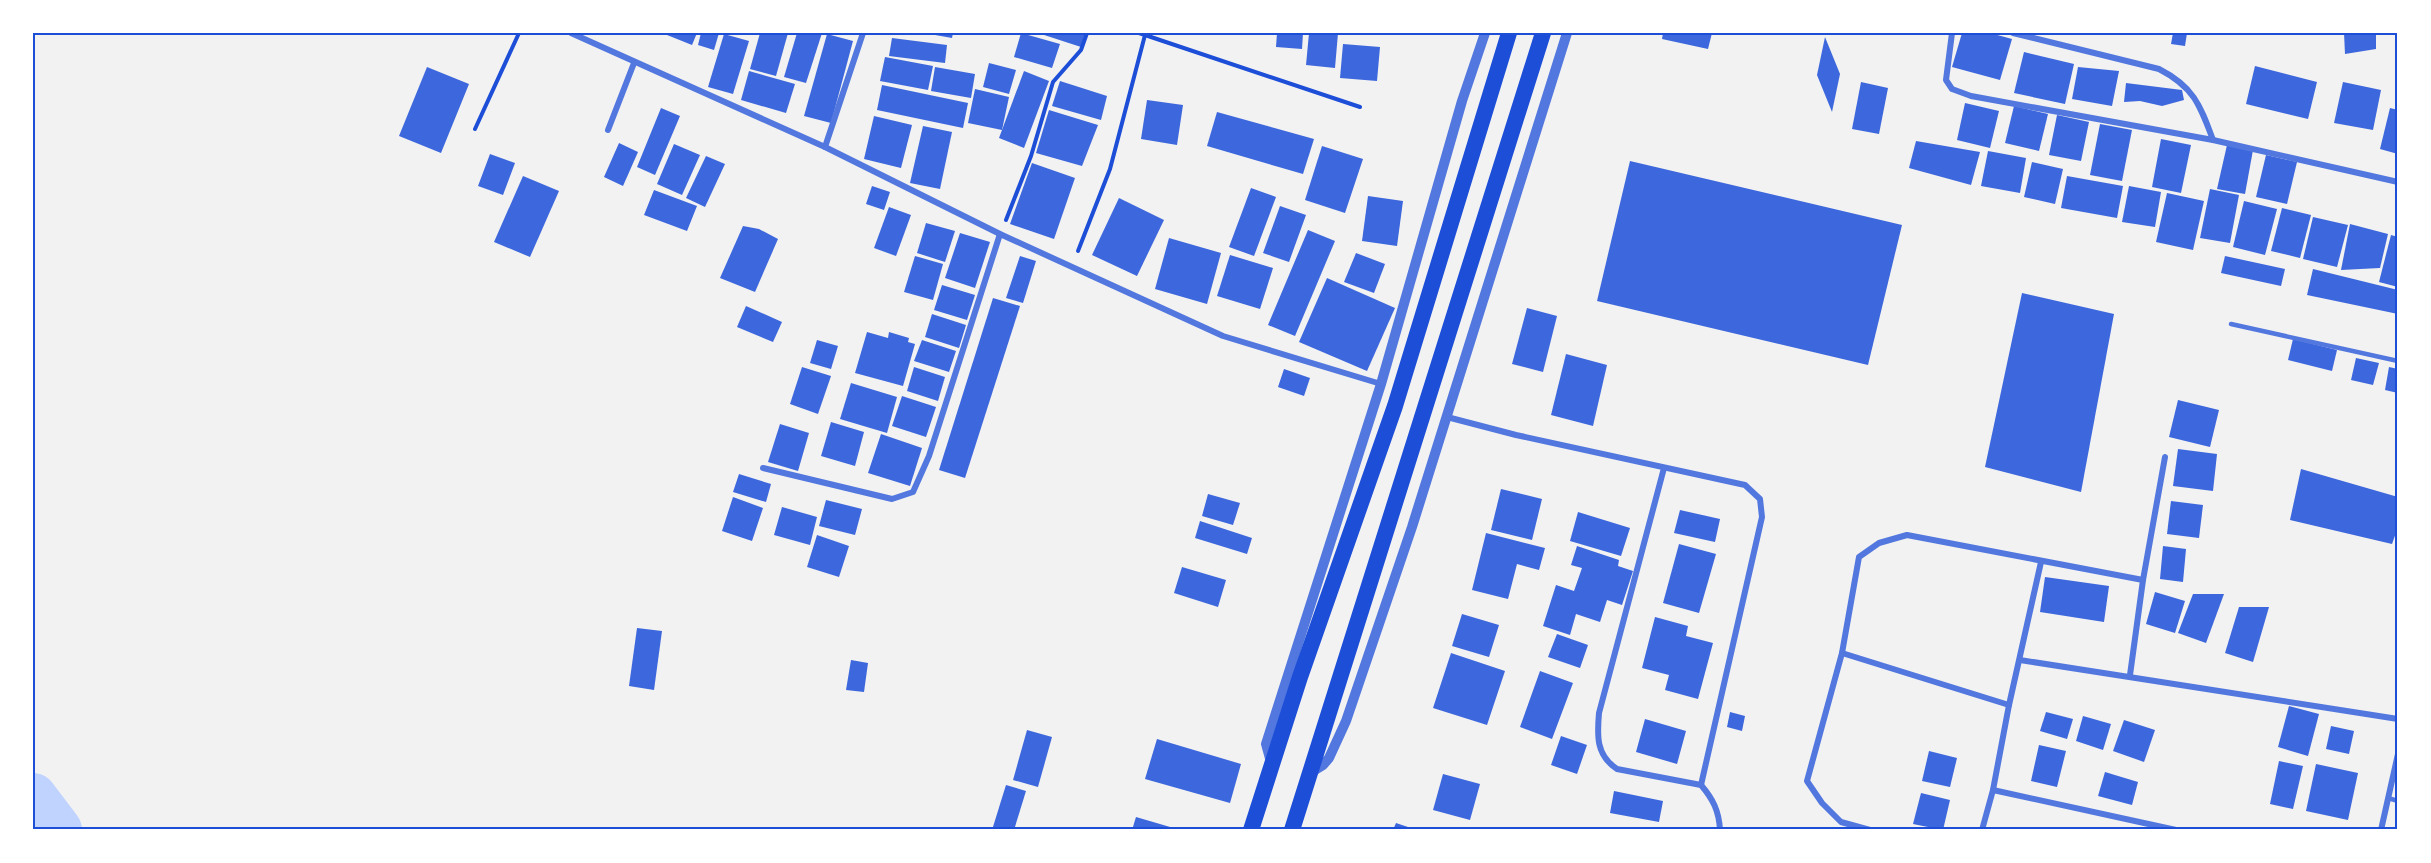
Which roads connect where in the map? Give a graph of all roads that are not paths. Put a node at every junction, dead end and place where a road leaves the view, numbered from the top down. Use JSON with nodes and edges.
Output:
{"nodes":[{"id":1,"x":571,"y":33,"type":"edge"},
{"id":2,"x":863,"y":33,"type":"edge"},
{"id":3,"x":1485,"y":33,"type":"edge"},
{"id":4,"x":1509,"y":33,"type":"edge"},
{"id":5,"x":1543,"y":33,"type":"edge"},
{"id":6,"x":1567,"y":33,"type":"edge"},
{"id":7,"x":1952,"y":33,"type":"edge"},
{"id":8,"x":2013,"y":33,"type":"edge"},
{"id":9,"x":634,"y":63,"type":"junction"},
{"id":10,"x":608,"y":130,"type":"dead end"},
{"id":11,"x":2213,"y":140,"type":"junction"},
{"id":12,"x":825,"y":147,"type":"junction"},
{"id":13,"x":2398,"y":182,"type":"edge"},
{"id":14,"x":1000,"y":234,"type":"junction"},
{"id":15,"x":2231,"y":324,"type":"dead end"},
{"id":16,"x":2398,"y":361,"type":"edge"},
{"id":17,"x":1381,"y":384,"type":"junction"},
{"id":18,"x":1447,"y":417,"type":"junction"},
{"id":19,"x":2165,"y":457,"type":"dead end"},
{"id":20,"x":763,"y":468,"type":"dead end"},
{"id":21,"x":1664,"y":468,"type":"junction"},
{"id":22,"x":2041,"y":562,"type":"junction"},
{"id":23,"x":2143,"y":580,"type":"junction"},
{"id":24,"x":1842,"y":652,"type":"junction"},
{"id":25,"x":2020,"y":660,"type":"junction"},
{"id":26,"x":2130,"y":675,"type":"junction"},
{"id":27,"x":2009,"y":705,"type":"junction"},
{"id":28,"x":2398,"y":719,"type":"edge"},
{"id":29,"x":2398,"y":754,"type":"edge"},
{"id":30,"x":1272,"y":768,"type":"junction"},
{"id":31,"x":1310,"y":773,"type":"junction"},
{"id":32,"x":1701,"y":785,"type":"junction"},
{"id":33,"x":1993,"y":790,"type":"junction"},
{"id":34,"x":2388,"y":798,"type":"junction"},
{"id":35,"x":2398,"y":801,"type":"edge"},
{"id":36,"x":1251,"y":830,"type":"edge"},
{"id":37,"x":1292,"y":830,"type":"edge"},
{"id":38,"x":1720,"y":830,"type":"edge"},
{"id":39,"x":1870,"y":830,"type":"edge"},
{"id":40,"x":1982,"y":830,"type":"edge"},
{"id":41,"x":2176,"y":830,"type":"edge"},
{"id":42,"x":2382,"y":830,"type":"edge"}],
"edges":[{"from":1,"to":9,"type":"street"},
{"from":2,"to":12,"type":"street"},
{"from":3,"to":17,"type":"street"},
{"from":4,"to":30,"type":"highway"},
{"from":5,"to":31,"type":"highway"},
{"from":6,"to":18,"type":"street"},
{"from":7,"to":11,"type":"street"},
{"from":8,"to":11,"type":"street"},
{"from":9,"to":10,"type":"street"},
{"from":9,"to":12,"type":"street"},
{"from":11,"to":13,"type":"street"},
{"from":12,"to":14,"type":"street"},
{"from":14,"to":17,"type":"street"},
{"from":14,"to":20,"type":"street"},
{"from":15,"to":16,"type":"lane"},
{"from":17,"to":30,"type":"street"},
{"from":18,"to":21,"type":"street"},
{"from":18,"to":31,"type":"street"},
{"from":19,"to":23,"type":"street"},
{"from":21,"to":32,"type":"street"},
{"from":21,"to":32,"type":"street"},
{"from":22,"to":23,"type":"street"},
{"from":22,"to":24,"type":"street"},
{"from":22,"to":25,"type":"street"},
{"from":23,"to":26,"type":"street"},
{"from":24,"to":27,"type":"street"},
{"from":24,"to":39,"type":"street"},
{"from":25,"to":26,"type":"street"},
{"from":25,"to":27,"type":"street"},
{"from":26,"to":28,"type":"street"},
{"from":27,"to":33,"type":"street"},
{"from":29,"to":34,"type":"street"},
{"from":30,"to":36,"type":"highway"},
{"from":31,"to":37,"type":"highway"},
{"from":32,"to":38,"type":"street"},
{"from":33,"to":40,"type":"street"},
{"from":33,"to":41,"type":"street"},
{"from":34,"to":35,"type":"lane"},
{"from":34,"to":42,"type":"street"}]}
